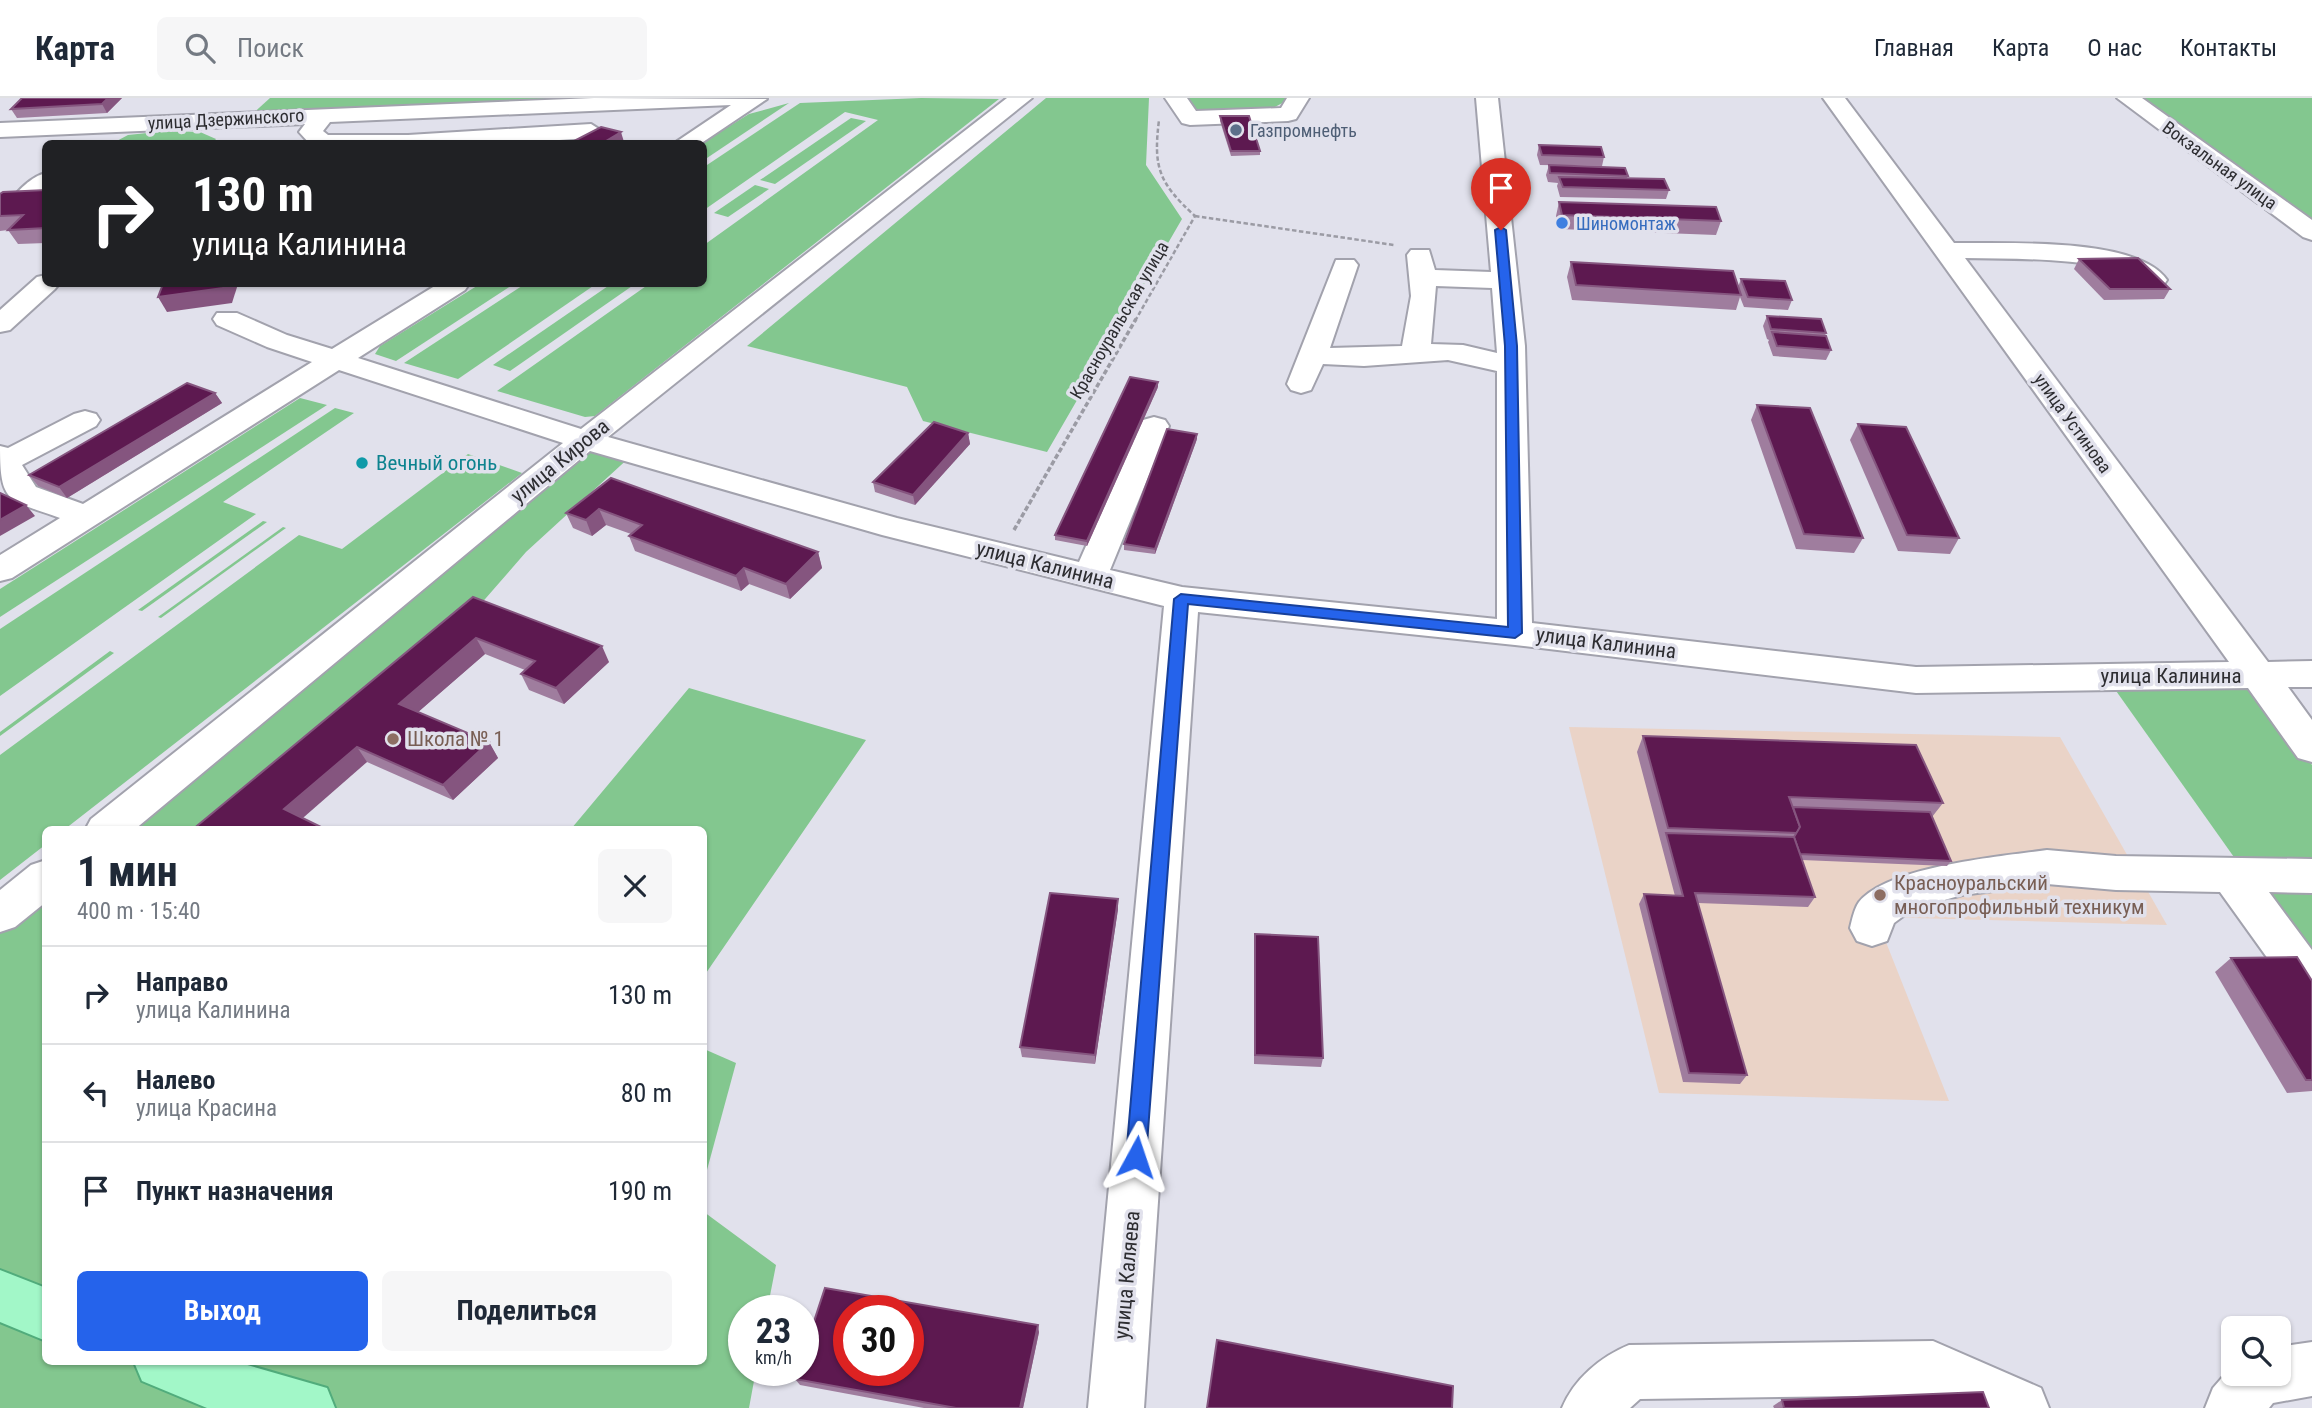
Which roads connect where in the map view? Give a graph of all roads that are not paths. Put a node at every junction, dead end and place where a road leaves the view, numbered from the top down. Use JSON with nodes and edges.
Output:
{"nodes":[{"id":1,"x":270,"y":98,"type":"edge"},
{"id":2,"x":746,"y":98,"type":"edge"},
{"id":3,"x":758,"y":98,"type":"edge"},
{"id":4,"x":1021,"y":98,"type":"edge"},
{"id":5,"x":1298,"y":98,"type":"edge"},
{"id":6,"x":1487,"y":98,"type":"edge"},
{"id":7,"x":1834,"y":98,"type":"edge"},
{"id":8,"x":2128,"y":98,"type":"edge"},
{"id":9,"x":1168,"y":105,"type":"edge"},
{"id":10,"x":326,"y":114,"type":"junction"},
{"id":11,"x":249,"y":117,"type":"junction"},
{"id":12,"x":104,"y":125,"type":"junction"},
{"id":13,"x":0,"y":130,"type":"edge"},
{"id":14,"x":591,"y":131,"type":"edge"},
{"id":15,"x":88,"y":140,"type":"edge"},
{"id":16,"x":230,"y":140,"type":"edge"},
{"id":17,"x":320,"y":140,"type":"edge"},
{"id":18,"x":441,"y":140,"type":"edge"},
{"id":19,"x":690,"y":140,"type":"edge"},
{"id":20,"x":42,"y":182,"type":"edge"},
{"id":21,"x":10,"y":201,"type":"edge"},
{"id":22,"x":42,"y":202,"type":"edge"},
{"id":23,"x":2312,"y":232,"type":"edge"},
{"id":24,"x":1946,"y":250,"type":"junction"},
{"id":25,"x":1345,"y":265,"type":"dead end"},
{"id":26,"x":1505,"y":280,"type":"junction"},
{"id":27,"x":42,"y":287,"type":"edge"},
{"id":28,"x":451,"y":287,"type":"edge"},
{"id":29,"x":2166,"y":289,"type":"edge"},
{"id":30,"x":228,"y":319,"type":"dead end"},
{"id":31,"x":0,"y":324,"type":"edge"},
{"id":32,"x":1313,"y":354,"type":"junction"},
{"id":33,"x":1415,"y":355,"type":"junction"},
{"id":34,"x":332,"y":359,"type":"junction"},
{"id":35,"x":1511,"y":366,"type":"junction"},
{"id":36,"x":1301,"y":384,"type":"dead end"},
{"id":37,"x":85,"y":420,"type":"dead end"},
{"id":38,"x":1154,"y":426,"type":"dead end"},
{"id":39,"x":584,"y":441,"type":"junction"},
{"id":40,"x":1,"y":460,"type":"edge"},
{"id":41,"x":86,"y":516,"type":"junction"},
{"id":42,"x":0,"y":570,"type":"edge"},
{"id":43,"x":1090,"y":576,"type":"junction"},
{"id":44,"x":1181,"y":599,"type":"junction"},
{"id":45,"x":1515,"y":633,"type":"junction"},
{"id":46,"x":2312,"y":674,"type":"edge"},
{"id":47,"x":2259,"y":676,"type":"junction"},
{"id":48,"x":2312,"y":748,"type":"edge"},
{"id":49,"x":110,"y":826,"type":"edge"},
{"id":50,"x":2231,"y":874,"type":"junction"},
{"id":51,"x":2312,"y":876,"type":"edge"},
{"id":52,"x":42,"y":880,"type":"edge"},
{"id":53,"x":0,"y":914,"type":"edge"},
{"id":54,"x":1872,"y":928,"type":"dead end"},
{"id":55,"x":2312,"y":984,"type":"edge"},
{"id":56,"x":0,"y":1296,"type":"edge"},
{"id":57,"x":42,"y":1313,"type":"edge"},
{"id":58,"x":168,"y":1365,"type":"edge"},
{"id":59,"x":2312,"y":1369,"type":"edge"},
{"id":60,"x":307,"y":1408,"type":"edge"},
{"id":61,"x":1116,"y":1408,"type":"edge"},
{"id":62,"x":1590,"y":1408,"type":"edge"},
{"id":63,"x":2021,"y":1408,"type":"edge"},
{"id":64,"x":2233,"y":1408,"type":"edge"}],
"edges":[{"from":1,"to":11,"type":"street"},
{"from":2,"to":10,"type":"street","name":"улица Дзержинского"},
{"from":3,"to":19,"type":"street"},
{"from":4,"to":39,"type":"street","name":"улица Кирова"},
{"from":5,"to":9,"type":"street"},
{"from":6,"to":26,"type":"street"},
{"from":7,"to":24,"type":"street","name":"улица Устинова"},
{"from":8,"to":23,"type":"street","name":"Вокзальная улица"},
{"from":10,"to":11,"type":"street","name":"улица Дзержинского"},
{"from":10,"to":17,"type":"street"},
{"from":11,"to":12,"type":"street","name":"улица Дзержинского"},
{"from":11,"to":16,"type":"street"},
{"from":12,"to":13,"type":"street","name":"улица Дзержинского"},
{"from":12,"to":15,"type":"street"},
{"from":14,"to":18,"type":"street"},
{"from":20,"to":21,"type":"street"},
{"from":21,"to":22,"type":"street"},
{"from":24,"to":29,"type":"street"},
{"from":24,"to":47,"type":"street","name":"улица Устинова"},
{"from":25,"to":32,"type":"street"},
{"from":26,"to":33,"type":"street"},
{"from":26,"to":35,"type":"street"},
{"from":27,"to":31,"type":"street"},
{"from":28,"to":34,"type":"street"},
{"from":30,"to":34,"type":"street","name":"улица Калинина"},
{"from":32,"to":33,"type":"street"},
{"from":32,"to":36,"type":"street"},
{"from":33,"to":35,"type":"street"},
{"from":34,"to":39,"type":"street","name":"улица Калинина"},
{"from":34,"to":41,"type":"street"},
{"from":35,"to":45,"type":"street"},
{"from":37,"to":40,"type":"street"},
{"from":38,"to":43,"type":"street"},
{"from":39,"to":43,"type":"street","name":"улица Калинина"},
{"from":39,"to":49,"type":"street","name":"улица Кирова"},
{"from":40,"to":41,"type":"street"},
{"from":41,"to":42,"type":"street"},
{"from":43,"to":44,"type":"street","name":"улица Калинина"},
{"from":44,"to":45,"type":"street","name":"улица Калинина"},
{"from":44,"to":61,"type":"street","name":"улица Каляева"},
{"from":45,"to":47,"type":"street","name":"улица Калинина"},
{"from":46,"to":47,"type":"street","name":"улица Калинина"},
{"from":47,"to":48,"type":"street","name":"улица Устинова"},
{"from":50,"to":51,"type":"street"},
{"from":50,"to":54,"type":"street"},
{"from":50,"to":55,"type":"street"},
{"from":52,"to":53,"type":"street"},
{"from":56,"to":57,"type":"main road"},
{"from":58,"to":60,"type":"main road"},
{"from":59,"to":64,"type":"street"},
{"from":62,"to":63,"type":"street"}]}
